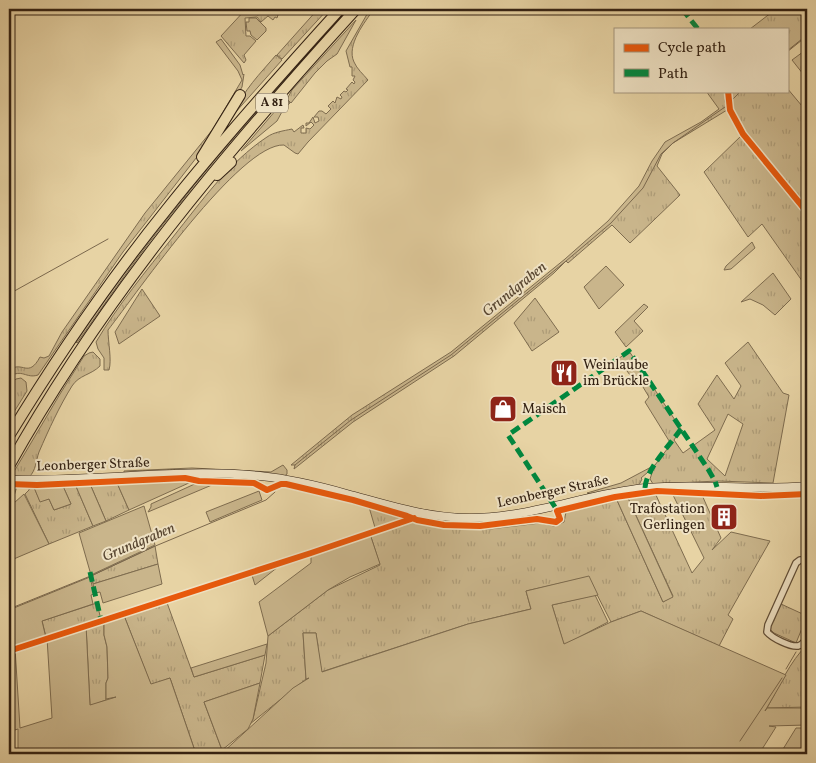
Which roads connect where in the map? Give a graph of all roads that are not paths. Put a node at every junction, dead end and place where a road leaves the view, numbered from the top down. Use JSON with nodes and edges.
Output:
{"nodes":[{"id":1,"x":340,"y":9,"type":"edge"},
{"id":2,"x":356,"y":9,"type":"edge"},
{"id":3,"x":240,"y":95,"type":"dead end"},
{"id":4,"x":231,"y":162,"type":"dead end"},
{"id":5,"x":194,"y":176,"type":"junction"},
{"id":6,"x":190,"y":199,"type":"junction"},
{"id":7,"x":9,"y":436,"type":"edge"},
{"id":8,"x":9,"y":466,"type":"edge"},
{"id":9,"x":9,"y":480,"type":"edge"},
{"id":10,"x":807,"y":487,"type":"edge"},
{"id":11,"x":807,"y":496,"type":"edge"},
{"id":12,"x":807,"y":560,"type":"edge"},
{"id":13,"x":807,"y":637,"type":"edge"}],
"edges":[{"from":1,"to":5,"type":"highway","number":"A 81"},
{"from":2,"to":6,"type":"highway","number":"A 81"},
{"from":3,"to":5,"type":"highway"},
{"from":4,"to":6,"type":"highway"},
{"from":5,"to":7,"type":"highway","number":"A 81"},
{"from":6,"to":8,"type":"highway","number":"A 81"},
{"from":9,"to":10,"type":"main road","name":"Leonberger Straße"},
{"from":10,"to":11,"type":"street"},
{"from":12,"to":13,"type":"street"}]}
